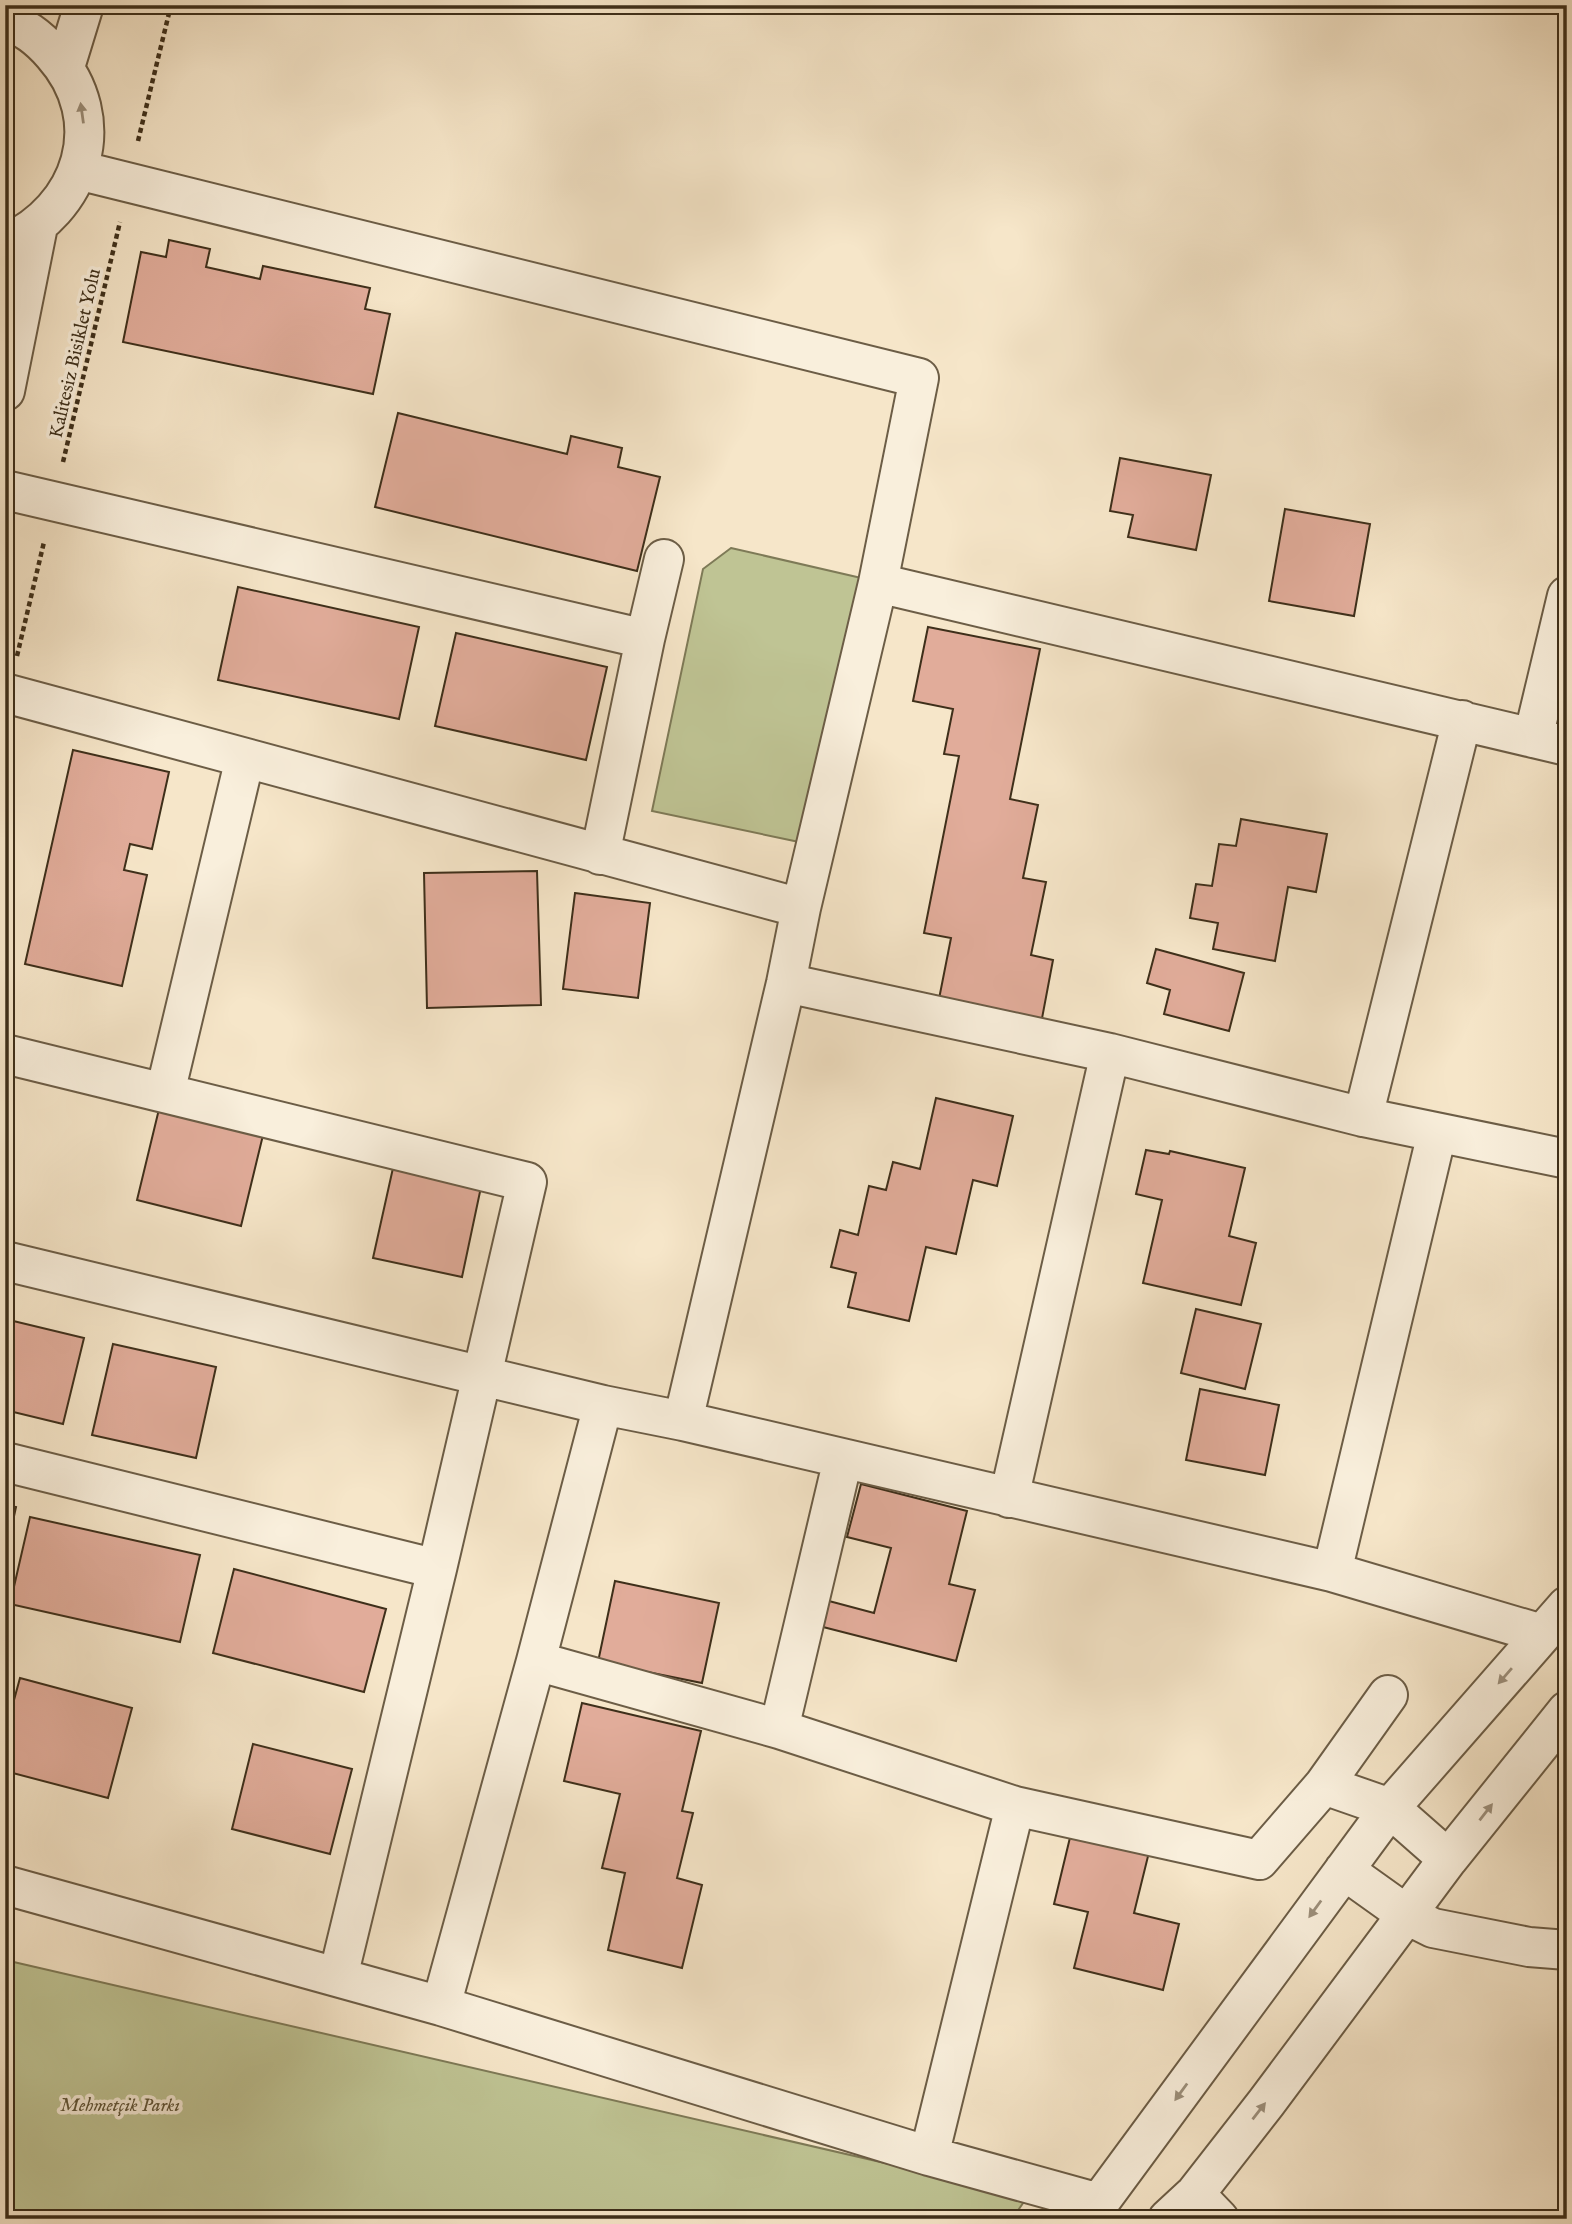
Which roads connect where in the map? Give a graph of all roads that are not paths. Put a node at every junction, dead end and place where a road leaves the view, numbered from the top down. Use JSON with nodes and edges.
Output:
{"nodes":[{"id":1,"x":84,"y":5,"type":"edge"},
{"id":2,"x":5,"y":21,"type":"edge"},
{"id":3,"x":65,"y":67,"type":"junction"},
{"id":4,"x":78,"y":170,"type":"junction"},
{"id":5,"x":22,"y":235,"type":"edge"},
{"id":6,"x":5,"y":391,"type":"edge"},
{"id":7,"x":5,"y":490,"type":"edge"},
{"id":8,"x":664,"y":559,"type":"dead end"},
{"id":9,"x":878,"y":583,"type":"junction"},
{"id":10,"x":1567,"y":596,"type":"edge"},
{"id":11,"x":645,"y":639,"type":"junction"},
{"id":12,"x":7,"y":693,"type":"edge"},
{"id":13,"x":1462,"y":720,"type":"junction"},
{"id":14,"x":1550,"y":742,"type":"edge"},
{"id":15,"x":245,"y":758,"type":"junction"},
{"id":16,"x":600,"y":855,"type":"junction"},
{"id":17,"x":800,"y":908,"type":"junction"},
{"id":18,"x":786,"y":983,"type":"junction"},
{"id":19,"x":1110,"y":1053,"type":"junction"},
{"id":20,"x":5,"y":1054,"type":"edge"},
{"id":21,"x":165,"y":1093,"type":"junction"},
{"id":22,"x":1363,"y":1117,"type":"junction"},
{"id":23,"x":1437,"y":1133,"type":"junction"},
{"id":24,"x":1567,"y":1159,"type":"edge"},
{"id":25,"x":5,"y":1261,"type":"edge"},
{"id":26,"x":481,"y":1375,"type":"junction"},
{"id":27,"x":603,"y":1405,"type":"junction"},
{"id":28,"x":683,"y":1421,"type":"junction"},
{"id":29,"x":843,"y":1459,"type":"junction"},
{"id":30,"x":5,"y":1462,"type":"edge"},
{"id":31,"x":1009,"y":1498,"type":"junction"},
{"id":32,"x":437,"y":1569,"type":"junction"},
{"id":33,"x":1332,"y":1572,"type":"junction"},
{"id":34,"x":1554,"y":1620,"type":"edge"},
{"id":35,"x":536,"y":1661,"type":"junction"},
{"id":36,"x":1388,"y":1695,"type":"dead end"},
{"id":37,"x":1567,"y":1711,"type":"edge"},
{"id":38,"x":779,"y":1729,"type":"junction"},
{"id":39,"x":1324,"y":1785,"type":"junction"},
{"id":40,"x":1015,"y":1806,"type":"junction"},
{"id":41,"x":1390,"y":1808,"type":"junction"},
{"id":42,"x":1448,"y":1859,"type":"junction"},
{"id":43,"x":1344,"y":1870,"type":"junction"},
{"id":44,"x":5,"y":1885,"type":"edge"},
{"id":45,"x":1407,"y":1914,"type":"junction"},
{"id":46,"x":1567,"y":1950,"type":"edge"},
{"id":47,"x":338,"y":1978,"type":"junction"},
{"id":48,"x":440,"y":2006,"type":"junction"},
{"id":49,"x":929,"y":2156,"type":"junction"},
{"id":50,"x":1194,"y":2210,"type":"edge"},
{"id":51,"x":1096,"y":2211,"type":"edge"}],
"edges":[{"from":1,"to":3,"type":"street"},
{"from":2,"to":3,"type":"street"},
{"from":4,"to":3,"type":"street","one_way":true},
{"from":4,"to":5,"type":"street"},
{"from":4,"to":9,"type":"street"},
{"from":5,"to":6,"type":"street"},
{"from":7,"to":11,"type":"street"},
{"from":8,"to":11,"type":"street"},
{"from":9,"to":13,"type":"street"},
{"from":9,"to":17,"type":"street"},
{"from":10,"to":14,"type":"street"},
{"from":11,"to":16,"type":"street"},
{"from":12,"to":15,"type":"street"},
{"from":13,"to":14,"type":"street"},
{"from":13,"to":22,"type":"street"},
{"from":15,"to":16,"type":"street"},
{"from":15,"to":21,"type":"street"},
{"from":16,"to":17,"type":"street"},
{"from":17,"to":18,"type":"street"},
{"from":18,"to":19,"type":"street"},
{"from":18,"to":28,"type":"street"},
{"from":19,"to":22,"type":"street"},
{"from":19,"to":31,"type":"street"},
{"from":20,"to":21,"type":"street"},
{"from":21,"to":26,"type":"street"},
{"from":22,"to":23,"type":"street"},
{"from":23,"to":24,"type":"street"},
{"from":23,"to":33,"type":"street"},
{"from":25,"to":26,"type":"street"},
{"from":26,"to":27,"type":"street"},
{"from":26,"to":32,"type":"street"},
{"from":27,"to":28,"type":"street"},
{"from":27,"to":35,"type":"street"},
{"from":28,"to":29,"type":"street"},
{"from":29,"to":31,"type":"street"},
{"from":29,"to":38,"type":"street"},
{"from":30,"to":32,"type":"street"},
{"from":31,"to":33,"type":"street"},
{"from":32,"to":47,"type":"street"},
{"from":33,"to":34,"type":"street"},
{"from":34,"to":41,"type":"street","one_way":true},
{"from":35,"to":38,"type":"street"},
{"from":35,"to":48,"type":"street"},
{"from":36,"to":39,"type":"street"},
{"from":42,"to":37,"type":"street","one_way":true},
{"from":38,"to":40,"type":"street"},
{"from":39,"to":40,"type":"street"},
{"from":39,"to":41,"type":"street"},
{"from":40,"to":49,"type":"street"},
{"from":41,"to":42,"type":"street"},
{"from":41,"to":43,"type":"street"},
{"from":42,"to":45,"type":"street"},
{"from":43,"to":45,"type":"street"},
{"from":43,"to":51,"type":"street","one_way":true},
{"from":44,"to":47,"type":"street"},
{"from":45,"to":46,"type":"street"},
{"from":50,"to":45,"type":"street","one_way":true},
{"from":47,"to":48,"type":"street"},
{"from":48,"to":49,"type":"street"},
{"from":49,"to":51,"type":"street"}]}
